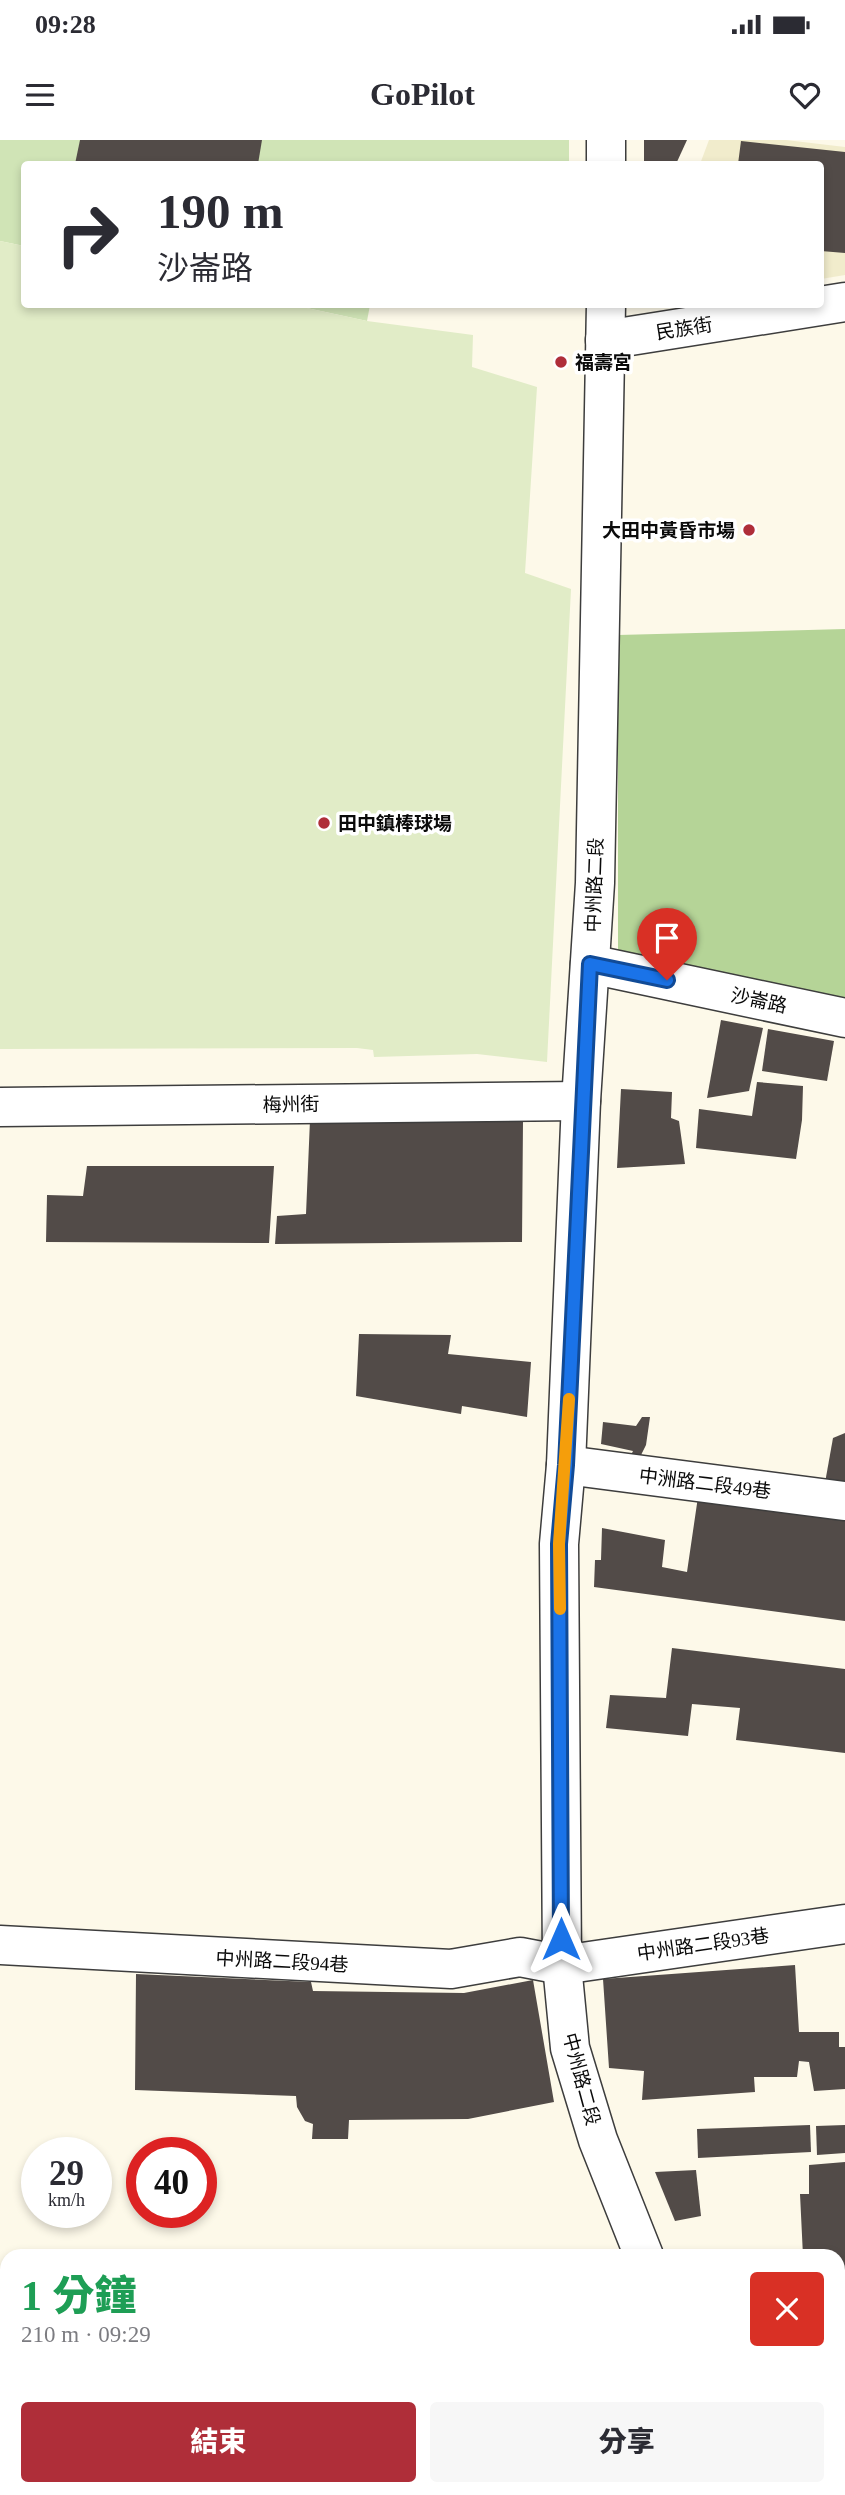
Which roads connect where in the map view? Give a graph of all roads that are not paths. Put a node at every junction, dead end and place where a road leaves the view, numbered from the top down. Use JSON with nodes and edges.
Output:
{"nodes":[{"id":1,"x":606,"y":140,"type":"edge"},
{"id":2,"x":606,"y":161,"type":"edge"},
{"id":3,"x":845,"y":302,"type":"edge"},
{"id":4,"x":824,"y":304,"type":"edge"},
{"id":5,"x":773,"y":308,"type":"edge"},
{"id":6,"x":605,"y":322,"type":"edge"},
{"id":7,"x":590,"y":964,"type":"junction"},
{"id":8,"x":845,"y":1018,"type":"edge"},
{"id":9,"x":581,"y":1101,"type":"junction"},
{"id":10,"x":0,"y":1107,"type":"edge"},
{"id":11,"x":566,"y":1465,"type":"junction"},
{"id":12,"x":844,"y":1502,"type":"edge"},
{"id":13,"x":845,"y":1924,"type":"edge"},
{"id":14,"x":0,"y":1945,"type":"edge"},
{"id":15,"x":562,"y":1965,"type":"junction"},
{"id":16,"x":641,"y":2249,"type":"edge"}],
"edges":[{"from":1,"to":2,"type":"street"},
{"from":3,"to":4,"type":"street","name":"民族街"},
{"from":5,"to":6,"type":"street","name":"民族街"},
{"from":6,"to":7,"type":"street","name":"中州路二段"},
{"from":7,"to":8,"type":"street","name":"沙崙路"},
{"from":7,"to":9,"type":"street","name":"中州路二段"},
{"from":9,"to":10,"type":"street","name":"梅州街"},
{"from":9,"to":11,"type":"street","name":"中州路二段"},
{"from":11,"to":12,"type":"street","name":"中洲路二段49巷"},
{"from":11,"to":15,"type":"street","name":"中州路二段"},
{"from":13,"to":15,"type":"street","name":"中州路二段93巷"},
{"from":14,"to":15,"type":"street","name":"中州路二段94巷"},
{"from":15,"to":16,"type":"street","name":"中州路二段"}]}
